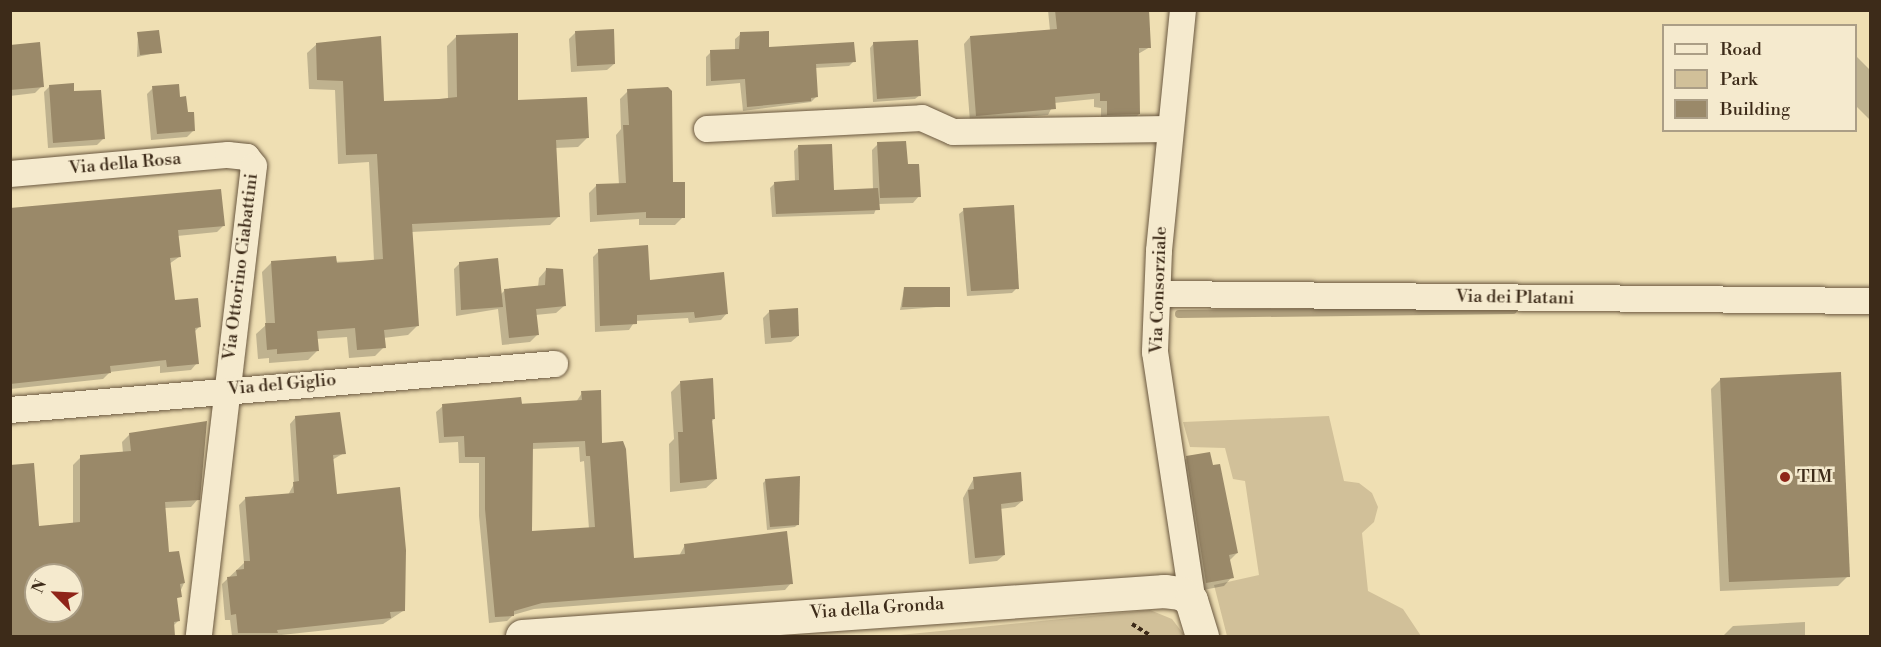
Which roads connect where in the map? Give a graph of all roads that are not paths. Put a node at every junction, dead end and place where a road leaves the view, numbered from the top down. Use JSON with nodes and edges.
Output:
{"nodes":[{"id":1,"x":1183,"y":10,"type":"edge"},
{"id":2,"x":706,"y":129,"type":"dead end"},
{"id":3,"x":1169,"y":129,"type":"junction"},
{"id":4,"x":240,"y":155,"type":"joint"},
{"id":5,"x":10,"y":174,"type":"edge"},
{"id":6,"x":1159,"y":294,"type":"junction"},
{"id":7,"x":1870,"y":301,"type":"edge"},
{"id":8,"x":555,"y":364,"type":"dead end"},
{"id":9,"x":225,"y":390,"type":"junction"},
{"id":10,"x":10,"y":410,"type":"edge"},
{"id":11,"x":1193,"y":604,"type":"junction"},
{"id":12,"x":776,"y":626,"type":"edge"},
{"id":13,"x":199,"y":636,"type":"edge"},
{"id":14,"x":522,"y":636,"type":"edge"},
{"id":15,"x":1202,"y":636,"type":"edge"}],
"edges":[{"from":1,"to":3,"type":"street","name":"Via Consorziale"},
{"from":2,"to":3,"type":"street"},
{"from":3,"to":6,"type":"street","name":"Via Consorziale"},
{"from":4,"to":5,"type":"street","name":"Via della Rosa"},
{"from":4,"to":9,"type":"street","name":"Via Ottorino Ciabattini"},
{"from":6,"to":7,"type":"street","name":"Via dei Platani"},
{"from":6,"to":11,"type":"street","name":"Via Consorziale"},
{"from":8,"to":9,"type":"street","name":"Via del Giglio"},
{"from":9,"to":10,"type":"street","name":"Via del Giglio"},
{"from":9,"to":13,"type":"street","name":"Via Ottorino Ciabattini"},
{"from":11,"to":12,"type":"street","name":"Via della Gronda"},
{"from":11,"to":15,"type":"street"},
{"from":12,"to":14,"type":"street","name":"Via della Gronda"}]}
